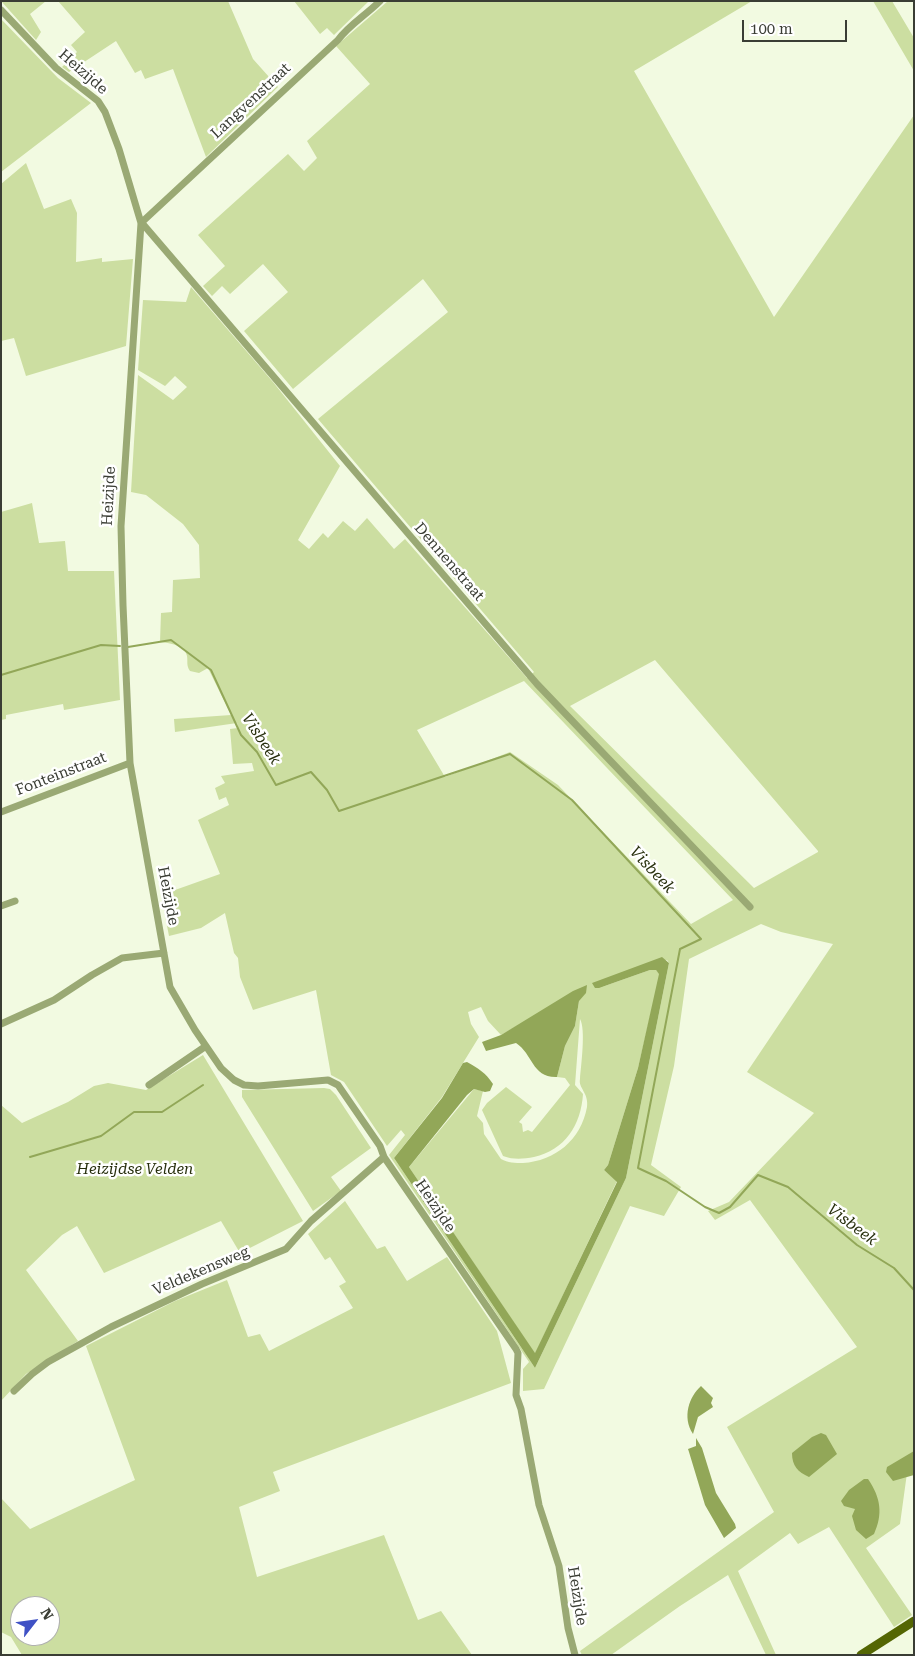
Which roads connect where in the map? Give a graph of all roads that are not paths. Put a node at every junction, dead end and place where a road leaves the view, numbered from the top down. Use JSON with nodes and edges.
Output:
{"nodes":[{"id":1,"x":380,"y":1,"type":"edge"},
{"id":2,"x":1,"y":10,"type":"edge"},
{"id":3,"x":142,"y":223,"type":"junction"},
{"id":4,"x":130,"y":762,"type":"junction"},
{"id":5,"x":1,"y":812,"type":"edge"},
{"id":6,"x":15,"y":901,"type":"dead end"},
{"id":7,"x":1,"y":906,"type":"edge"},
{"id":8,"x":750,"y":907,"type":"dead end"},
{"id":9,"x":164,"y":954,"type":"junction"},
{"id":10,"x":1,"y":1024,"type":"edge"},
{"id":11,"x":206,"y":1046,"type":"junction"},
{"id":12,"x":149,"y":1085,"type":"dead end"},
{"id":13,"x":384,"y":1157,"type":"junction"},
{"id":14,"x":14,"y":1391,"type":"dead end"},
{"id":15,"x":914,"y":1621,"type":"edge"},
{"id":16,"x":575,"y":1655,"type":"edge"},
{"id":17,"x":861,"y":1655,"type":"edge"}],
"edges":[{"from":1,"to":3,"type":"street","name":"Langvenstraat"},
{"from":2,"to":3,"type":"street","name":"Heizijde"},
{"from":3,"to":4,"type":"street","name":"Heizijde"},
{"from":3,"to":8,"type":"street","name":"Dennenstraat"},
{"from":4,"to":5,"type":"street","name":"Fonteinstraat"},
{"from":4,"to":9,"type":"street","name":"Heizijde"},
{"from":6,"to":7,"type":"street"},
{"from":9,"to":10,"type":"street"},
{"from":9,"to":11,"type":"street","name":"Heizijde"},
{"from":11,"to":12,"type":"street"},
{"from":11,"to":13,"type":"street","name":"Heizijde"},
{"from":13,"to":14,"type":"street","name":"Veldekensweg"},
{"from":13,"to":16,"type":"street","name":"Heizijde"},
{"from":15,"to":17,"type":"main road"}]}
